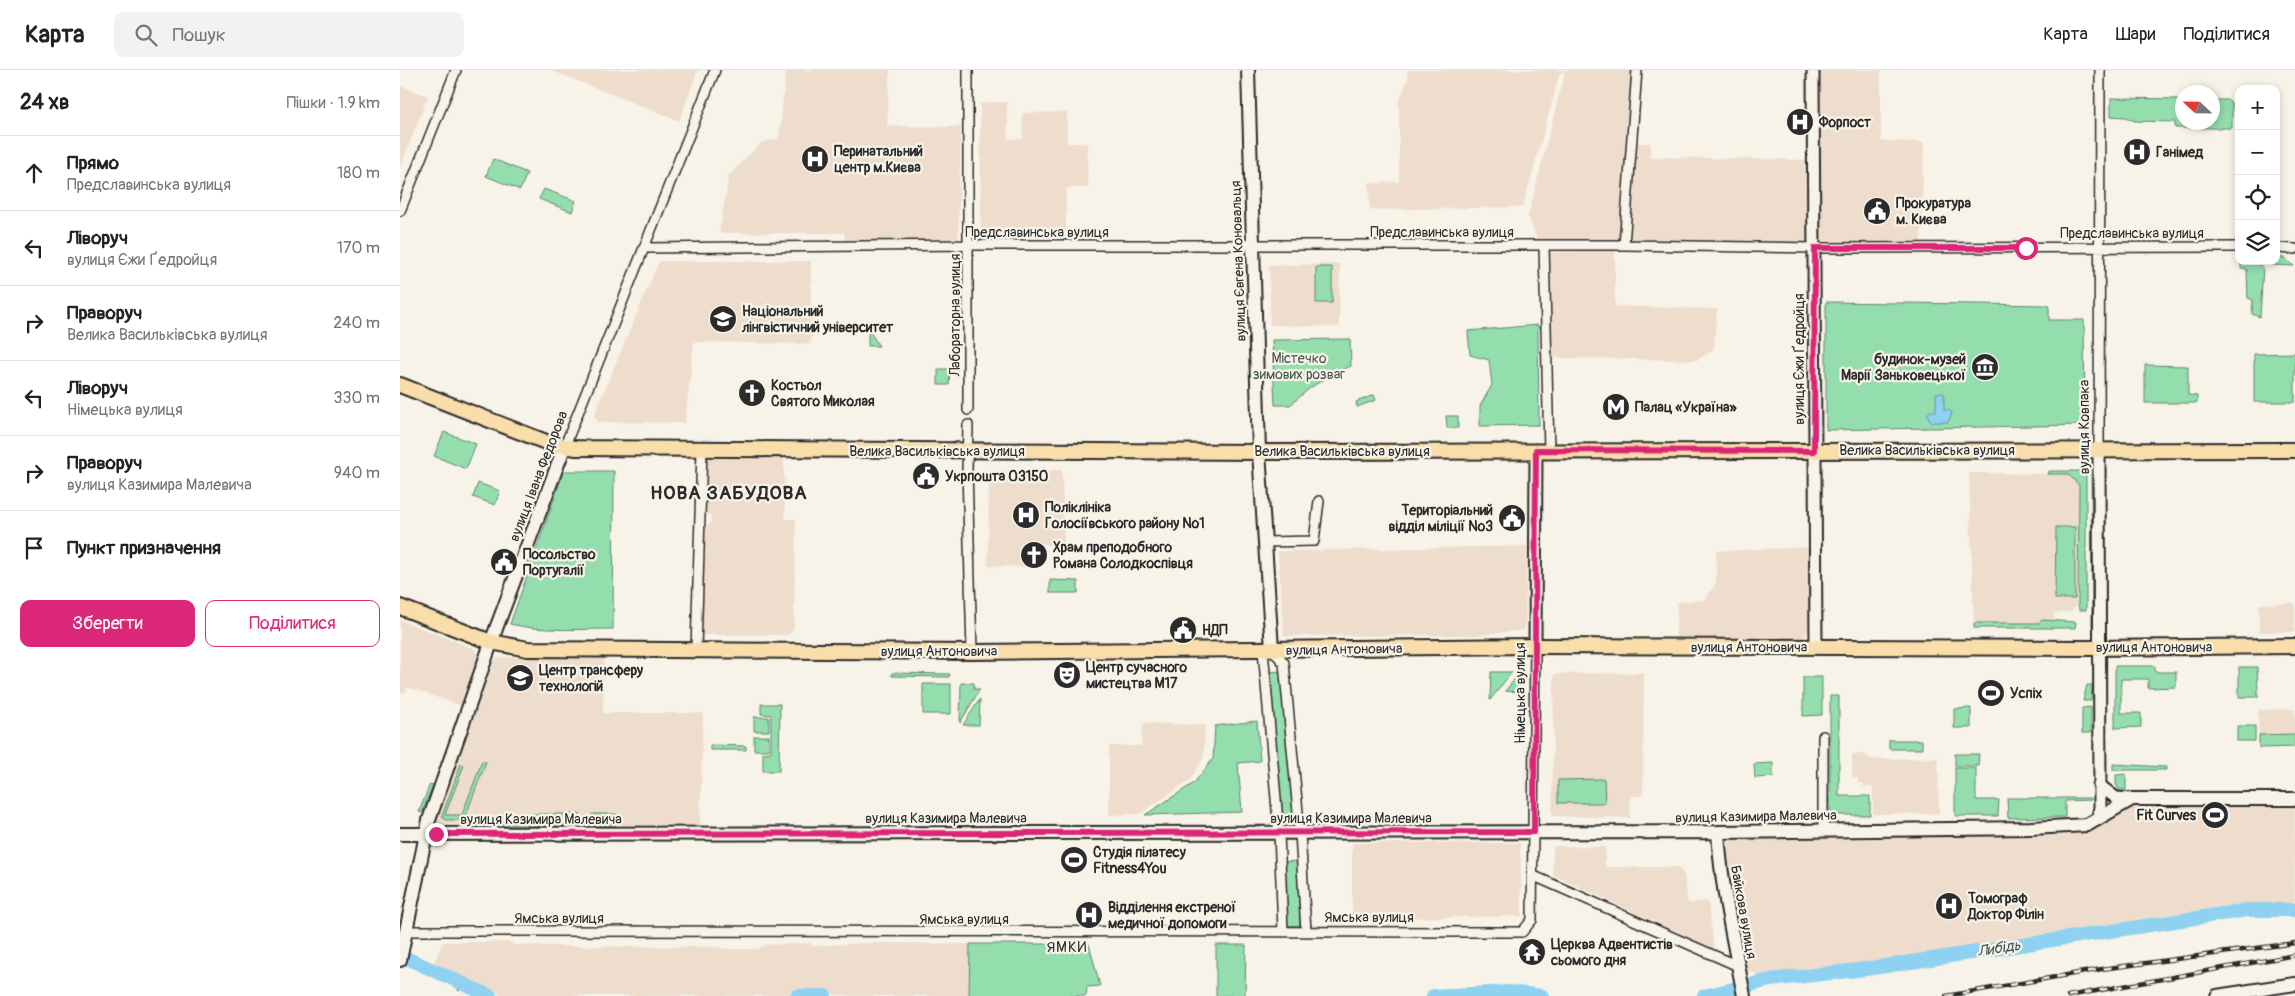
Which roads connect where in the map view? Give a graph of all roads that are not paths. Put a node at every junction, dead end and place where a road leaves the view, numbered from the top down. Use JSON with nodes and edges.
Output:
{"nodes":[{"id":1,"x":456,"y":70,"type":"edge"},
{"id":2,"x":714,"y":70,"type":"edge"},
{"id":3,"x":968,"y":70,"type":"edge"},
{"id":4,"x":1248,"y":70,"type":"edge"},
{"id":5,"x":1637,"y":70,"type":"edge"},
{"id":6,"x":1813,"y":70,"type":"edge"},
{"id":7,"x":2100,"y":70,"type":"edge"},
{"id":8,"x":400,"y":211,"type":"edge"},
{"id":9,"x":969,"y":245,"type":"junction"},
{"id":10,"x":1624,"y":245,"type":"junction"},
{"id":11,"x":1253,"y":246,"type":"junction"},
{"id":12,"x":1544,"y":246,"type":"junction"},
{"id":13,"x":2100,"y":246,"type":"junction"},
{"id":14,"x":2235,"y":247,"type":"edge"},
{"id":15,"x":645,"y":248,"type":"junction"},
{"id":16,"x":1815,"y":248,"type":"junction"},
{"id":17,"x":2280,"y":248,"type":"edge"},
{"id":18,"x":2295,"y":249,"type":"edge"},
{"id":19,"x":400,"y":385,"type":"edge"},
{"id":20,"x":968,"y":410,"type":"dead end"},
{"id":21,"x":968,"y":425,"type":"dead end"},
{"id":22,"x":564,"y":448,"type":"junction"},
{"id":23,"x":702,"y":449,"type":"junction"},
{"id":24,"x":2099,"y":449,"type":"junction"},
{"id":25,"x":1542,"y":450,"type":"junction"},
{"id":26,"x":2295,"y":450,"type":"edge"},
{"id":27,"x":967,"y":451,"type":"junction"},
{"id":28,"x":1814,"y":451,"type":"junction"},
{"id":29,"x":1259,"y":452,"type":"junction"},
{"id":30,"x":1319,"y":501,"type":"dead end"},
{"id":31,"x":1265,"y":542,"type":"junction"},
{"id":32,"x":400,"y":608,"type":"edge"},
{"id":33,"x":491,"y":642,"type":"junction"},
{"id":34,"x":1535,"y":646,"type":"junction"},
{"id":35,"x":2295,"y":646,"type":"edge"},
{"id":36,"x":1816,"y":648,"type":"junction"},
{"id":37,"x":2100,"y":648,"type":"junction"},
{"id":38,"x":696,"y":650,"type":"junction"},
{"id":39,"x":1268,"y":650,"type":"junction"},
{"id":40,"x":972,"y":652,"type":"junction"},
{"id":41,"x":1823,"y":736,"type":"dead end"},
{"id":42,"x":2099,"y":785,"type":"junction"},
{"id":43,"x":2132,"y":799,"type":"junction"},
{"id":44,"x":2295,"y":799,"type":"edge"},
{"id":45,"x":2096,"y":820,"type":"junction"},
{"id":46,"x":1823,"y":830,"type":"junction"},
{"id":47,"x":1534,"y":832,"type":"junction"},
{"id":48,"x":1718,"y":832,"type":"junction"},
{"id":49,"x":1279,"y":833,"type":"junction"},
{"id":50,"x":1300,"y":833,"type":"junction"},
{"id":51,"x":400,"y":834,"type":"edge"},
{"id":52,"x":425,"y":834,"type":"junction"},
{"id":53,"x":1534,"y":876,"type":"junction"},
{"id":54,"x":1284,"y":931,"type":"junction"},
{"id":55,"x":1306,"y":931,"type":"junction"},
{"id":56,"x":1522,"y":932,"type":"joint"},
{"id":57,"x":405,"y":936,"type":"junction"},
{"id":58,"x":400,"y":960,"type":"edge"},
{"id":59,"x":1739,"y":971,"type":"junction"},
{"id":60,"x":2295,"y":984,"type":"edge"},
{"id":61,"x":2251,"y":990,"type":"junction"},
{"id":62,"x":1744,"y":996,"type":"edge"},
{"id":63,"x":2217,"y":996,"type":"edge"},
{"id":64,"x":2265,"y":996,"type":"edge"}],
"edges":[{"from":1,"to":8,"type":"street"},
{"from":2,"to":15,"type":"street","name":"вулиця Івана Федорова"},
{"from":3,"to":9,"type":"street","name":"Лабораторна вулиця"},
{"from":4,"to":11,"type":"main road","name":"вулиця Євгена Коновальця"},
{"from":5,"to":10,"type":"street"},
{"from":6,"to":16,"type":"street","name":"вулиця Єжи Ґедройця"},
{"from":7,"to":13,"type":"street","name":"вулиця Ковпака"},
{"from":9,"to":11,"type":"street","name":"Предславинська вулиця"},
{"from":9,"to":15,"type":"street","name":"Предславинська вулиця"},
{"from":9,"to":20,"type":"street","name":"Лабораторна вулиця"},
{"from":10,"to":12,"type":"street","name":"Предславинська вулиця"},
{"from":10,"to":16,"type":"street","name":"Предславинська вулиця"},
{"from":11,"to":12,"type":"street","name":"Предславинська вулиця"},
{"from":11,"to":29,"type":"main road","name":"вулиця Євгена Коновальця"},
{"from":12,"to":25,"type":"street","name":"Німецька вулиця"},
{"from":13,"to":14,"type":"street","name":"Предславинська вулиця"},
{"from":13,"to":16,"type":"street","name":"Предславинська вулиця"},
{"from":13,"to":24,"type":"street","name":"вулиця Ковпака"},
{"from":15,"to":22,"type":"street","name":"вулиця Івана Федорова"},
{"from":16,"to":28,"type":"street","name":"вулиця Єжи Ґедройця"},
{"from":17,"to":18,"type":"street"},
{"from":19,"to":22,"type":"main road","name":"Велика Васильківська вулиця"},
{"from":21,"to":27,"type":"street"},
{"from":22,"to":23,"type":"main road","name":"Велика Васильківська вулиця"},
{"from":22,"to":33,"type":"main road","name":"вулиця Івана Федорова"},
{"from":23,"to":27,"type":"main road","name":"Велика Васильківська вулиця"},
{"from":23,"to":38,"type":"street"},
{"from":24,"to":26,"type":"main road","name":"Велика Васильківська вулиця"},
{"from":24,"to":28,"type":"main road","name":"Велика Васильківська вулиця"},
{"from":24,"to":37,"type":"street","name":"вулиця Ковпака"},
{"from":25,"to":28,"type":"main road","name":"Велика Васильківська вулиця"},
{"from":25,"to":29,"type":"main road","name":"Велика Васильківська вулиця"},
{"from":25,"to":34,"type":"street","name":"Німецька вулиця"},
{"from":27,"to":29,"type":"main road","name":"Велика Васильківська вулиця"},
{"from":27,"to":40,"type":"street"},
{"from":28,"to":36,"type":"street","name":"вулиця Єжи Ґедройця"},
{"from":29,"to":31,"type":"main road","name":"вулиця Євгена Коновальця"},
{"from":30,"to":31,"type":"street"},
{"from":31,"to":39,"type":"main road","name":"вулиця Євгена Коновальця"},
{"from":32,"to":33,"type":"main road","name":"вулиця Антоновича"},
{"from":33,"to":38,"type":"main road","name":"вулиця Антоновича"},
{"from":33,"to":52,"type":"main road","name":"вулиця Івана Федорова"},
{"from":34,"to":36,"type":"main road","name":"вулиця Антоновича"},
{"from":34,"to":39,"type":"main road","name":"вулиця Антоновича"},
{"from":34,"to":47,"type":"street","name":"Німецька вулиця"},
{"from":35,"to":37,"type":"main road","name":"вулиця Антоновича"},
{"from":36,"to":37,"type":"main road","name":"вулиця Антоновича"},
{"from":37,"to":42,"type":"street","name":"вулиця Ковпака"},
{"from":38,"to":40,"type":"main road","name":"вулиця Антоновича"},
{"from":39,"to":40,"type":"main road","name":"вулиця Антоновича"},
{"from":39,"to":49,"type":"street"},
{"from":39,"to":50,"type":"street"},
{"from":41,"to":46,"type":"street"},
{"from":42,"to":43,"type":"street"},
{"from":42,"to":45,"type":"street","name":"вулиця Ковпака"},
{"from":43,"to":44,"type":"main road"},
{"from":43,"to":45,"type":"main road","name":"вулиця Казимира Малевича"},
{"from":45,"to":46,"type":"main road","name":"вулиця Казимира Малевича"},
{"from":46,"to":48,"type":"main road","name":"вулиця Казимира Малевича"},
{"from":47,"to":48,"type":"main road","name":"вулиця Казимира Малевича"},
{"from":47,"to":50,"type":"main road","name":"вулиця Казимира Малевича"},
{"from":47,"to":53,"type":"street","name":"Німецька вулиця"},
{"from":48,"to":59,"type":"main road","name":"Байкова вулиця"},
{"from":49,"to":50,"type":"main road","name":"вулиця Казимира Малевича"},
{"from":49,"to":52,"type":"main road","name":"вулиця Казимира Малевича"},
{"from":49,"to":54,"type":"street"},
{"from":50,"to":55,"type":"street"},
{"from":51,"to":52,"type":"main road","name":"вулиця Казимира Малевича"},
{"from":52,"to":57,"type":"main road","name":"вулиця Івана Федорова"},
{"from":53,"to":56,"type":"street","name":"Німецька вулиця"},
{"from":53,"to":59,"type":"street"},
{"from":54,"to":55,"type":"street","name":"Ямська вулиця"},
{"from":54,"to":57,"type":"street","name":"Ямська вулиця"},
{"from":55,"to":56,"type":"street","name":"Ямська вулиця"},
{"from":57,"to":58,"type":"main road","name":"вулиця Івана Федорова"},
{"from":59,"to":62,"type":"main road","name":"Байкова вулиця"},
{"from":60,"to":61,"type":"main road"},
{"from":61,"to":63,"type":"main road"},
{"from":61,"to":64,"type":"main road"}]}
